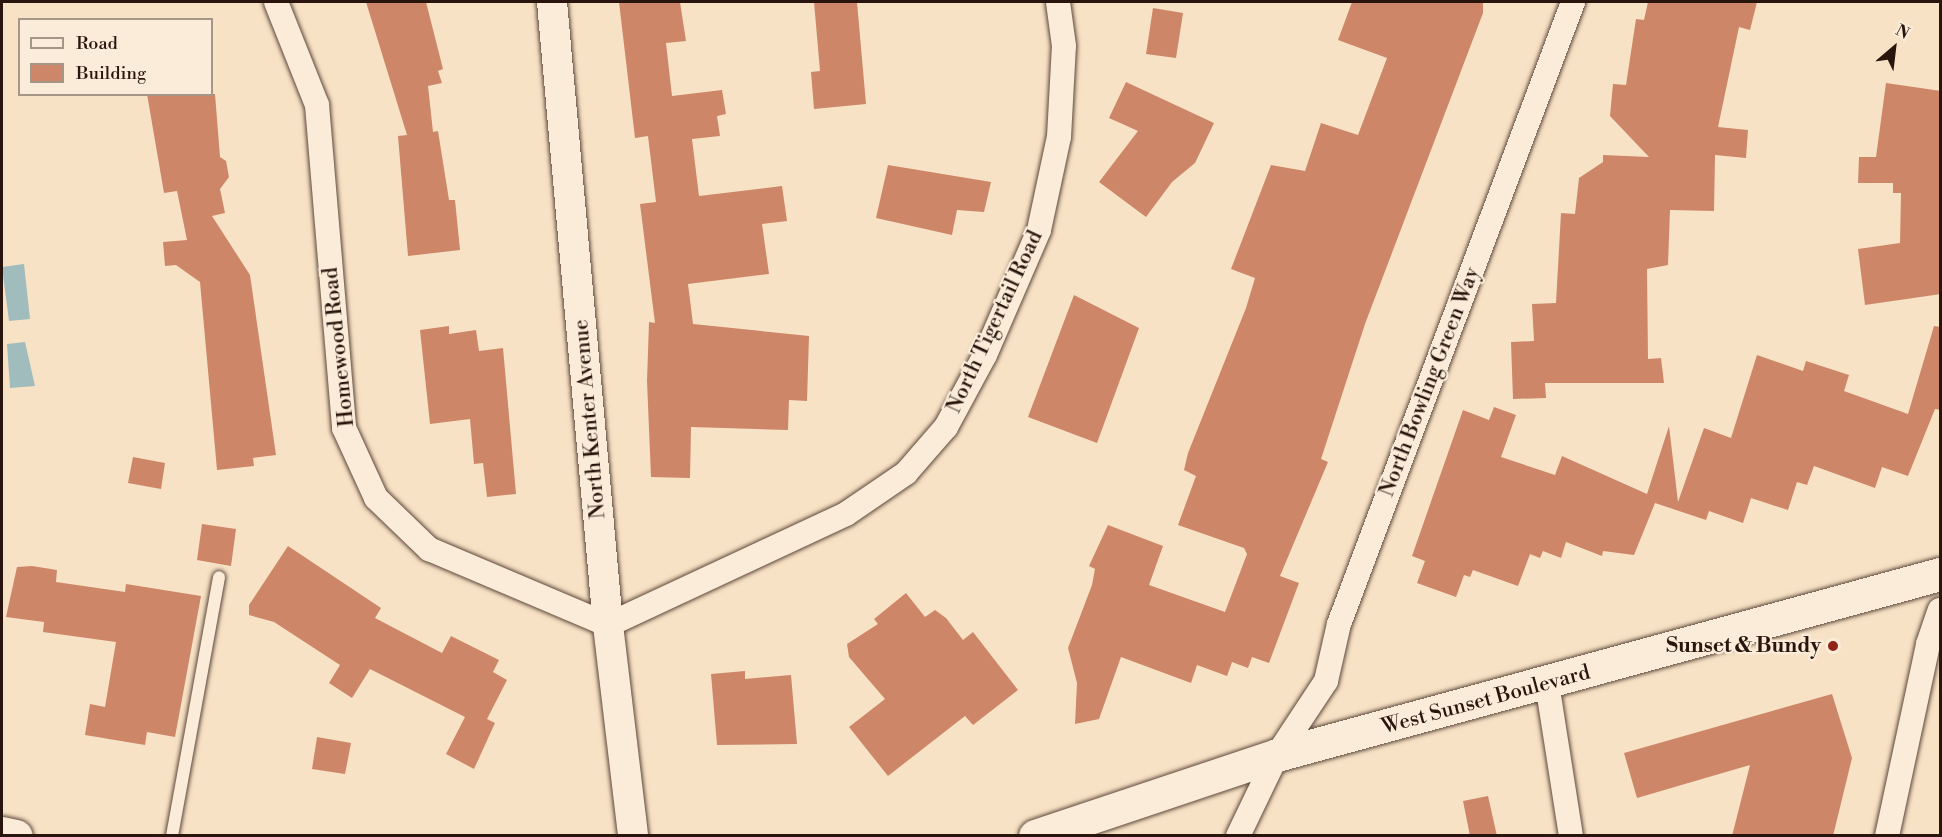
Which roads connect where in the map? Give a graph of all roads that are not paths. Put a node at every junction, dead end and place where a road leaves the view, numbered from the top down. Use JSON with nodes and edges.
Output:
{"nodes":[{"id":1,"x":276,"y":2,"type":"edge"},
{"id":2,"x":552,"y":2,"type":"edge"},
{"id":3,"x":1058,"y":2,"type":"edge"},
{"id":4,"x":1573,"y":2,"type":"edge"},
{"id":5,"x":1941,"y":574,"type":"edge"},
{"id":6,"x":219,"y":577,"type":"dead end"},
{"id":7,"x":1941,"y":610,"type":"edge"},
{"id":8,"x":608,"y":625,"type":"junction"},
{"id":9,"x":1547,"y":683,"type":"junction"},
{"id":10,"x":1277,"y":755,"type":"junction"},
{"id":11,"x":2,"y":833,"type":"edge"},
{"id":12,"x":16,"y":836,"type":"edge"},
{"id":13,"x":172,"y":836,"type":"edge"},
{"id":14,"x":633,"y":836,"type":"edge"},
{"id":15,"x":1035,"y":836,"type":"edge"},
{"id":16,"x":1238,"y":836,"type":"edge"},
{"id":17,"x":1571,"y":836,"type":"edge"},
{"id":18,"x":1887,"y":836,"type":"edge"}],
"edges":[{"from":1,"to":8,"type":"street","name":"Homewood Road"},
{"from":2,"to":8,"type":"street","name":"North Kenter Avenue"},
{"from":3,"to":8,"type":"street","name":"North Tigertail Road"},
{"from":4,"to":10,"type":"street","name":"North Bowling Green Way"},
{"from":5,"to":9,"type":"main road","name":"West Sunset Boulevard"},
{"from":6,"to":13,"type":"lane"},
{"from":7,"to":18,"type":"street"},
{"from":8,"to":14,"type":"street","name":"North Kenter Avenue"},
{"from":9,"to":10,"type":"main road","name":"West Sunset Boulevard"},
{"from":9,"to":17,"type":"street"},
{"from":10,"to":15,"type":"main road","name":"West Sunset Boulevard"},
{"from":10,"to":16,"type":"street","name":"North Bowling Green Way"},
{"from":11,"to":12,"type":"main road"}]}
